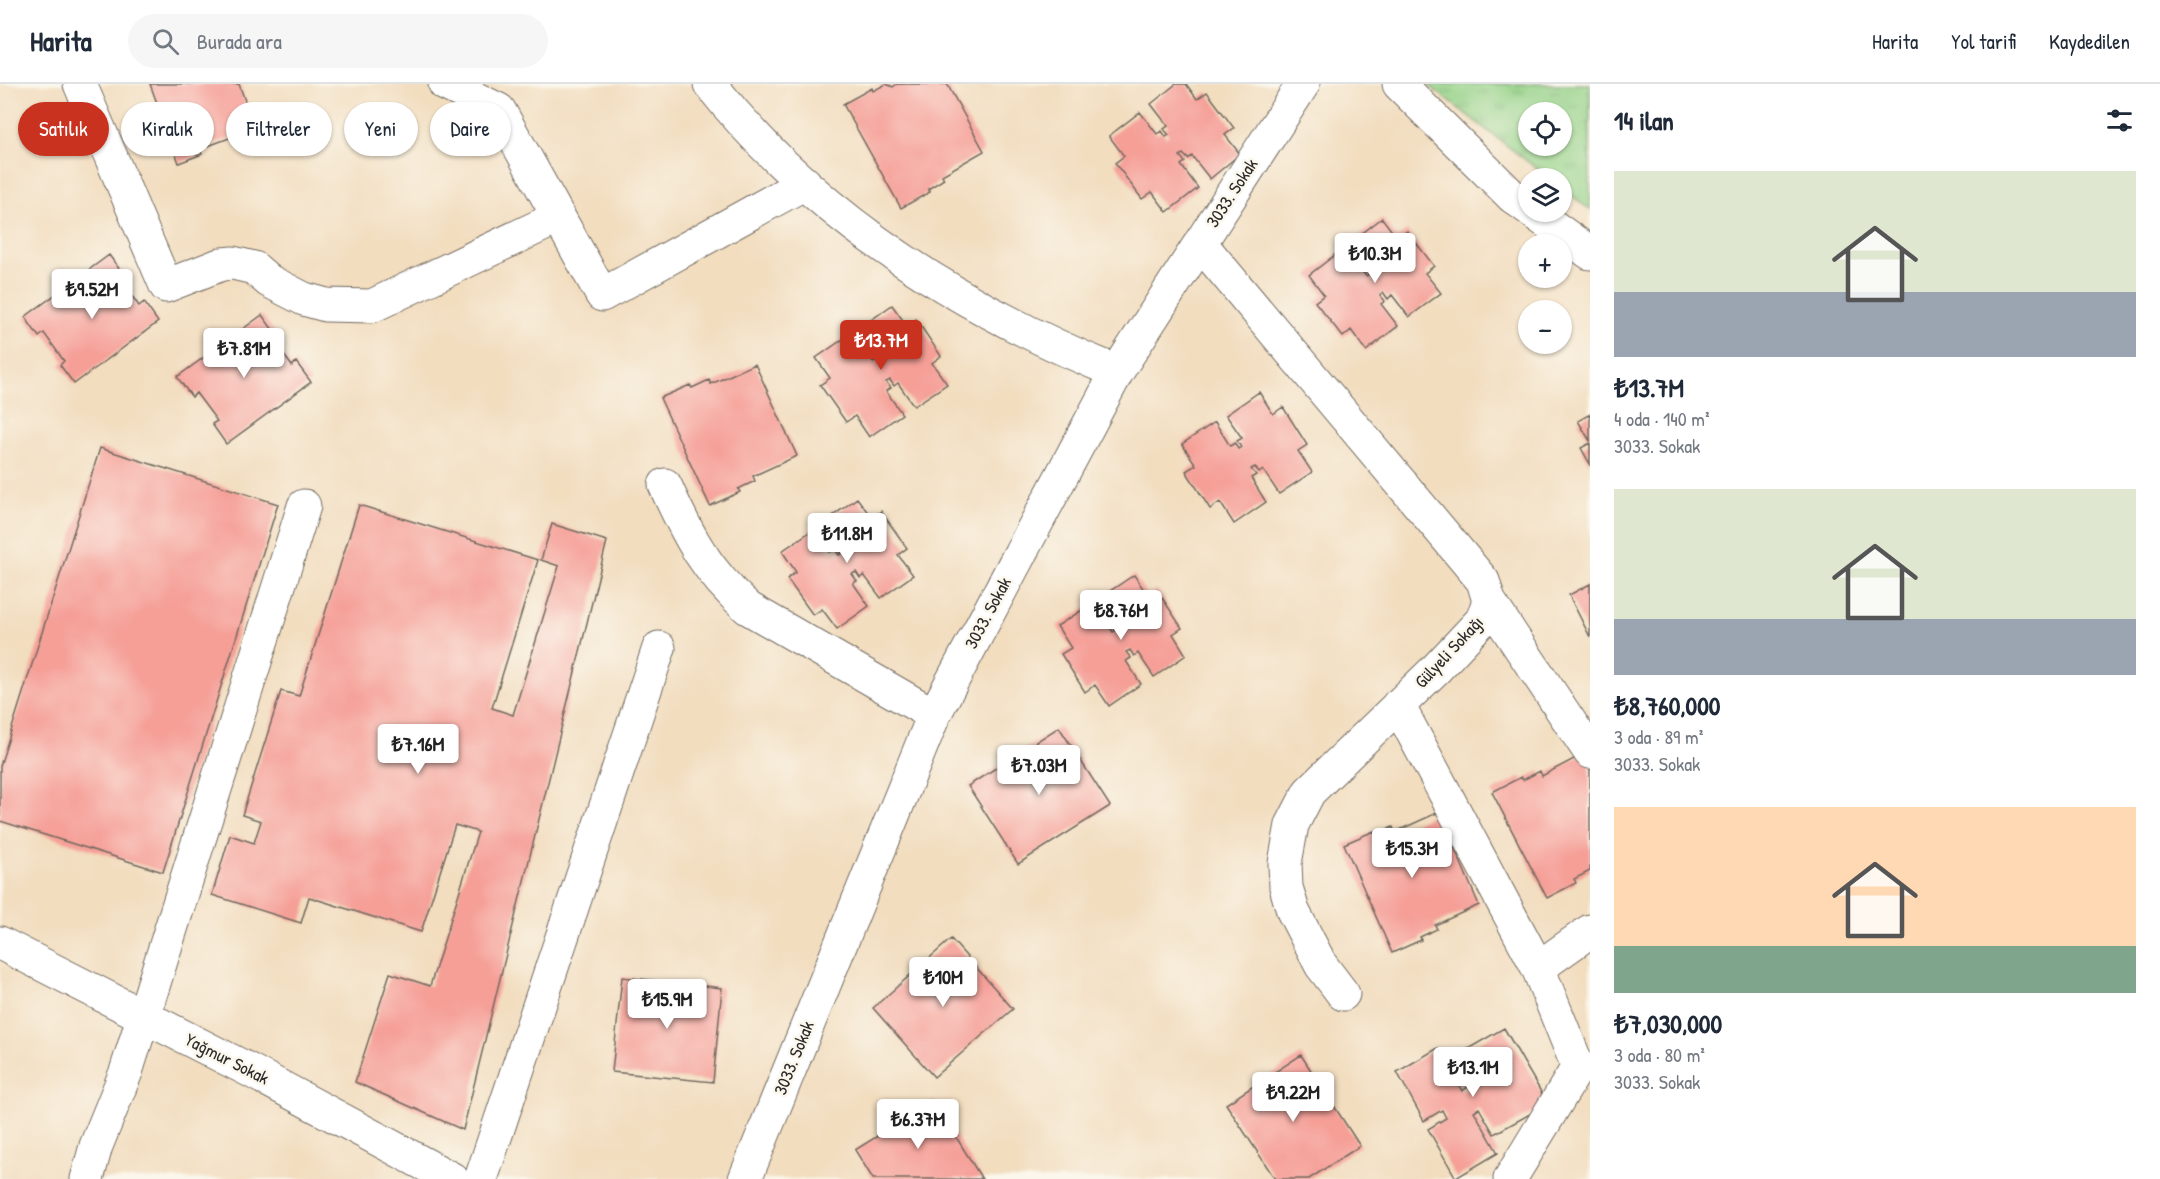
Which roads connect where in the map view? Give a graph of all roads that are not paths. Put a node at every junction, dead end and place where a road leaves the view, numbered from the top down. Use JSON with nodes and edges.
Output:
{"nodes":[{"id":1,"x":80,"y":84,"type":"edge"},
{"id":2,"x":445,"y":84,"type":"edge"},
{"id":3,"x":710,"y":84,"type":"edge"},
{"id":4,"x":1303,"y":84,"type":"edge"},
{"id":5,"x":1399,"y":84,"type":"edge"},
{"id":6,"x":805,"y":183,"type":"junction"},
{"id":7,"x":1518,"y":201,"type":"edge"},
{"id":8,"x":559,"y":217,"type":"junction"},
{"id":9,"x":1547,"y":222,"type":"edge"},
{"id":10,"x":1200,"y":243,"type":"junction"},
{"id":11,"x":1590,"y":253,"type":"edge"},
{"id":12,"x":1117,"y":372,"type":"junction"},
{"id":13,"x":665,"y":485,"type":"dead end"},
{"id":14,"x":304,"y":506,"type":"dead end"},
{"id":15,"x":1489,"y":601,"type":"junction"},
{"id":16,"x":659,"y":648,"type":"dead end"},
{"id":17,"x":1398,"y":705,"type":"junction"},
{"id":18,"x":934,"y":715,"type":"junction"},
{"id":19,"x":1590,"y":752,"type":"edge"},
{"id":20,"x":1590,"y":931,"type":"edge"},
{"id":21,"x":0,"y":943,"type":"edge"},
{"id":22,"x":1538,"y":968,"type":"junction"},
{"id":23,"x":1342,"y":994,"type":"dead end"},
{"id":24,"x":144,"y":1016,"type":"junction"},
{"id":25,"x":87,"y":1179,"type":"edge"},
{"id":26,"x":452,"y":1179,"type":"edge"},
{"id":27,"x":481,"y":1179,"type":"edge"},
{"id":28,"x":745,"y":1179,"type":"edge"},
{"id":29,"x":1510,"y":1179,"type":"edge"}],
"edges":[{"from":1,"to":8,"type":"street"},
{"from":2,"to":8,"type":"street"},
{"from":3,"to":6,"type":"street"},
{"from":4,"to":10,"type":"street","name":"3033. Sokak"},
{"from":5,"to":7,"type":"street"},
{"from":6,"to":8,"type":"street"},
{"from":6,"to":12,"type":"street"},
{"from":9,"to":11,"type":"street"},
{"from":10,"to":12,"type":"street","name":"3033. Sokak"},
{"from":10,"to":15,"type":"street","name":"Gülyeli Sokağı"},
{"from":12,"to":18,"type":"street","name":"3033. Sokak"},
{"from":13,"to":18,"type":"street"},
{"from":14,"to":24,"type":"street"},
{"from":15,"to":17,"type":"street","name":"Gülyeli Sokağı"},
{"from":15,"to":19,"type":"street"},
{"from":16,"to":27,"type":"street"},
{"from":17,"to":22,"type":"street"},
{"from":17,"to":23,"type":"street","name":"Gülyeli Sokağı"},
{"from":18,"to":28,"type":"street","name":"3033. Sokak"},
{"from":20,"to":22,"type":"street"},
{"from":21,"to":24,"type":"street","name":"Yağmur Sokak"},
{"from":22,"to":29,"type":"street"},
{"from":24,"to":25,"type":"street"},
{"from":24,"to":26,"type":"street","name":"Yağmur Sokak"}]}
